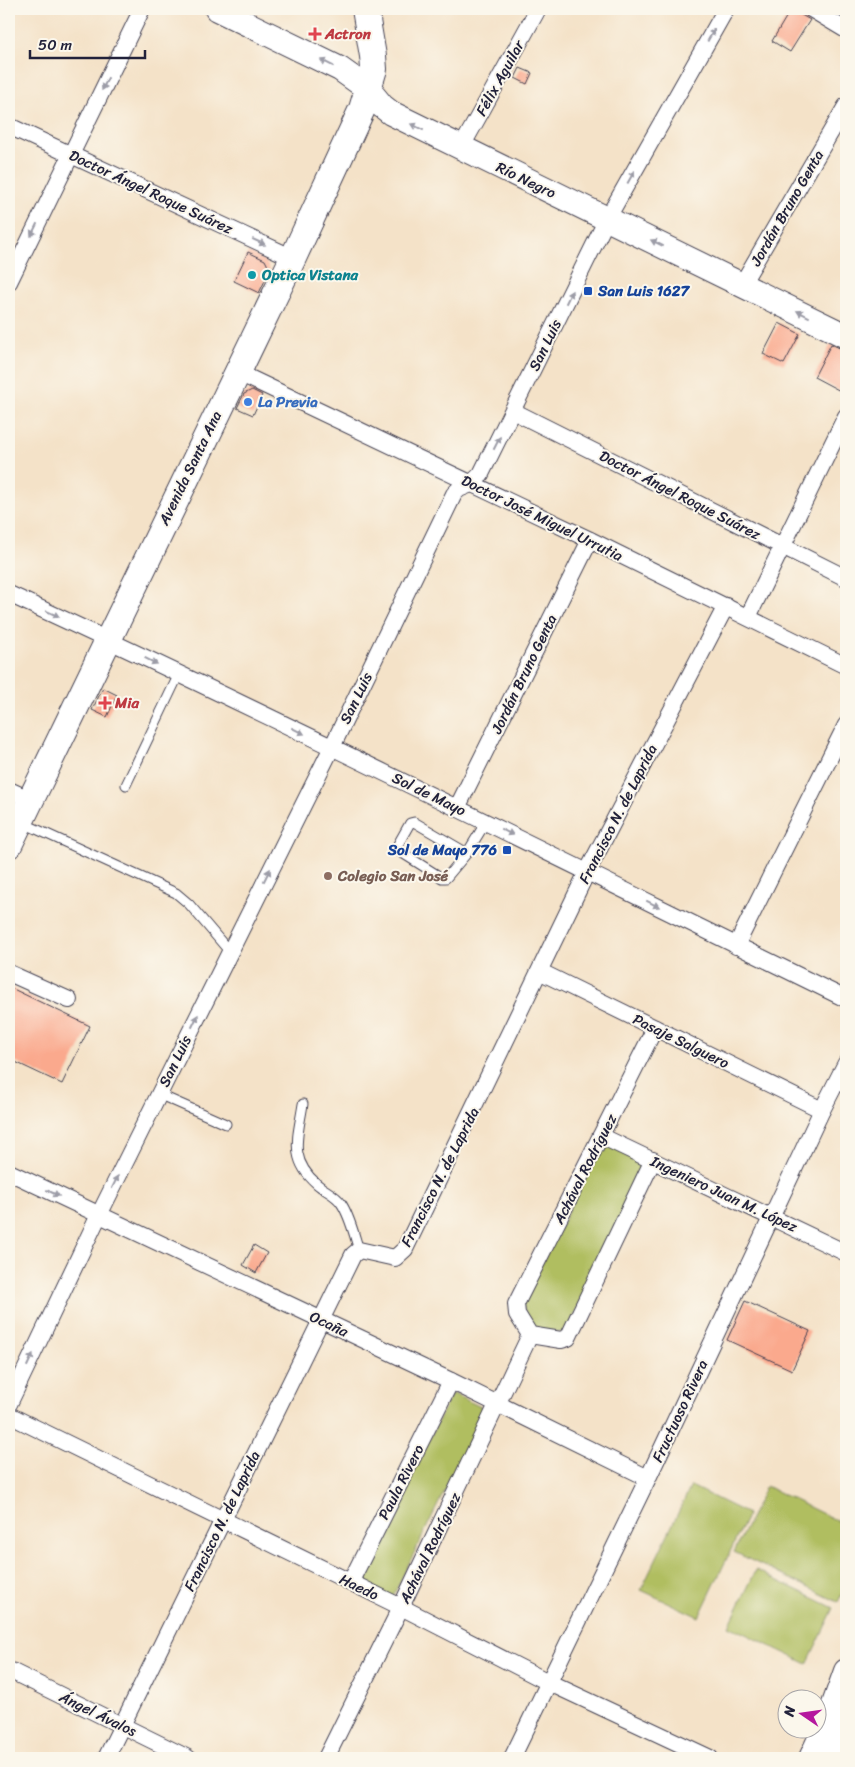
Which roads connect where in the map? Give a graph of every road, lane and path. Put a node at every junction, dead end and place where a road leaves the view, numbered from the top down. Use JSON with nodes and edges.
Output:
{"nodes":[{"id":1,"x":142,"y":9,"type":"edge"},
{"id":2,"x":217,"y":9,"type":"edge"},
{"id":3,"x":351,"y":9,"type":"edge"},
{"id":4,"x":365,"y":9,"type":"edge"},
{"id":5,"x":538,"y":9,"type":"edge"},
{"id":6,"x":726,"y":9,"type":"edge"},
{"id":7,"x":811,"y":9,"type":"edge"},
{"id":8,"x":846,"y":30,"type":"edge"},
{"id":9,"x":368,"y":89,"type":"junction"},
{"id":10,"x":846,"y":106,"type":"edge"},
{"id":11,"x":9,"y":126,"type":"edge"},
{"id":12,"x":461,"y":148,"type":"junction"},
{"id":13,"x":71,"y":155,"type":"junction"},
{"id":14,"x":607,"y":219,"type":"junction"},
{"id":15,"x":293,"y":258,"type":"junction"},
{"id":16,"x":9,"y":282,"type":"edge"},
{"id":17,"x":742,"y":284,"type":"junction"},
{"id":18,"x":846,"y":336,"type":"edge"},
{"id":19,"x":237,"y":372,"type":"junction"},
{"id":20,"x":513,"y":411,"type":"junction"},
{"id":21,"x":846,"y":416,"type":"edge"},
{"id":22,"x":471,"y":484,"type":"junction"},
{"id":23,"x":590,"y":540,"type":"junction"},
{"id":24,"x":783,"y":547,"type":"junction"},
{"id":25,"x":846,"y":578,"type":"edge"},
{"id":26,"x":9,"y":594,"type":"edge"},
{"id":27,"x":726,"y":606,"type":"junction"},
{"id":28,"x":748,"y":617,"type":"junction"},
{"id":29,"x":107,"y":639,"type":"junction"},
{"id":30,"x":846,"y":666,"type":"edge"},
{"id":31,"x":179,"y":674,"type":"junction"},
{"id":32,"x":846,"y":725,"type":"edge"},
{"id":33,"x":332,"y":747,"type":"junction"},
{"id":34,"x":126,"y":786,"type":"dead end"},
{"id":35,"x":20,"y":804,"type":"edge"},
{"id":36,"x":457,"y":808,"type":"junction"},
{"id":37,"x":486,"y":822,"type":"junction"},
{"id":38,"x":9,"y":845,"type":"edge"},
{"id":39,"x":467,"y":853,"type":"junction"},
{"id":40,"x":587,"y":872,"type":"junction"},
{"id":41,"x":736,"y":946,"type":"junction"},
{"id":42,"x":229,"y":951,"type":"junction"},
{"id":43,"x":541,"y":972,"type":"junction"},
{"id":44,"x":9,"y":973,"type":"edge"},
{"id":45,"x":846,"y":999,"type":"edge"},
{"id":46,"x":69,"y":1000,"type":"dead end"},
{"id":47,"x":655,"y":1028,"type":"junction"},
{"id":48,"x":846,"y":1063,"type":"edge"},
{"id":49,"x":158,"y":1094,"type":"junction"},
{"id":50,"x":303,"y":1104,"type":"dead end"},
{"id":51,"x":822,"y":1110,"type":"junction"},
{"id":52,"x":226,"y":1124,"type":"dead end"},
{"id":53,"x":602,"y":1136,"type":"junction"},
{"id":54,"x":653,"y":1160,"type":"junction"},
{"id":55,"x":9,"y":1172,"type":"edge"},
{"id":56,"x":99,"y":1215,"type":"junction"},
{"id":57,"x":772,"y":1216,"type":"junction"},
{"id":58,"x":360,"y":1250,"type":"junction"},
{"id":59,"x":846,"y":1253,"type":"edge"},
{"id":60,"x":321,"y":1321,"type":"junction"},
{"id":61,"x":530,"y":1335,"type":"junction"},
{"id":62,"x":451,"y":1381,"type":"junction"},
{"id":63,"x":9,"y":1404,"type":"edge"},
{"id":64,"x":499,"y":1404,"type":"junction"},
{"id":65,"x":9,"y":1415,"type":"edge"},
{"id":66,"x":648,"y":1478,"type":"junction"},
{"id":67,"x":223,"y":1521,"type":"junction"},
{"id":68,"x":350,"y":1582,"type":"junction"},
{"id":69,"x":401,"y":1607,"type":"junction"},
{"id":70,"x":9,"y":1670,"type":"edge"},
{"id":71,"x":846,"y":1671,"type":"edge"},
{"id":72,"x":550,"y":1683,"type":"junction"},
{"id":73,"x":122,"y":1726,"type":"junction"},
{"id":74,"x":841,"y":1727,"type":"edge"},
{"id":75,"x":106,"y":1758,"type":"edge"},
{"id":76,"x":188,"y":1758,"type":"edge"},
{"id":77,"x":326,"y":1758,"type":"edge"},
{"id":78,"x":512,"y":1758,"type":"edge"},
{"id":79,"x":710,"y":1758,"type":"edge"},
{"id":80,"x":812,"y":1758,"type":"edge"},
{"id":81,"x":834,"y":1758,"type":"edge"}],
"edges":[{"from":1,"to":13,"type":"street","one_way":true},
{"from":9,"to":2,"type":"street","name":"Río Negro","one_way":true},
{"from":3,"to":9,"type":"main road"},
{"from":4,"to":9,"type":"main road","name":"Avenida Santa Ana"},
{"from":5,"to":12,"type":"street","name":"Félix Aguilar"},
{"from":14,"to":6,"type":"street","name":"San Luis","one_way":true},
{"from":7,"to":8,"type":"street"},
{"from":12,"to":9,"type":"street","name":"Río Negro","one_way":true},
{"from":9,"to":15,"type":"main road","name":"Avenida Santa Ana"},
{"from":10,"to":17,"type":"street","name":"Jordán Bruno Genta"},
{"from":11,"to":13,"type":"street","name":"Doctor Ángel Roque Suárez"},
{"from":12,"to":14,"type":"street","name":"Río Negro"},
{"from":13,"to":15,"type":"street","name":"Doctor Ángel Roque Suárez","one_way":true},
{"from":13,"to":16,"type":"street","one_way":true},
{"from":17,"to":14,"type":"street","name":"Río Negro","one_way":true},
{"from":20,"to":14,"type":"street","name":"San Luis","one_way":true},
{"from":15,"to":19,"type":"main road","name":"Avenida Santa Ana"},
{"from":18,"to":17,"type":"street","name":"Río Negro","one_way":true},
{"from":19,"to":22,"type":"street","name":"Doctor José Miguel Urrutia"},
{"from":19,"to":29,"type":"main road","name":"Avenida Santa Ana"},
{"from":22,"to":20,"type":"street","name":"San Luis","one_way":true},
{"from":20,"to":24,"type":"street","name":"Doctor Ángel Roque Suárez"},
{"from":21,"to":24,"type":"street"},
{"from":22,"to":23,"type":"street","name":"Doctor José Miguel Urrutia"},
{"from":22,"to":33,"type":"street","name":"San Luis"},
{"from":23,"to":27,"type":"street","name":"Doctor José Miguel Urrutia"},
{"from":23,"to":36,"type":"street","name":"Jordán Bruno Genta"},
{"from":24,"to":25,"type":"street","name":"Doctor Ángel Roque Suárez"},
{"from":24,"to":28,"type":"street"},
{"from":26,"to":29,"type":"street","name":"Sol de Mayo","one_way":true},
{"from":27,"to":28,"type":"street","name":"Doctor José Miguel Urrutia"},
{"from":27,"to":40,"type":"street","name":"Francisco N. de Laprida"},
{"from":28,"to":30,"type":"street","name":"Doctor José Miguel Urrutia"},
{"from":29,"to":31,"type":"street","name":"Sol de Mayo","one_way":true},
{"from":29,"to":35,"type":"main road","name":"Avenida Santa Ana"},
{"from":31,"to":33,"type":"street","name":"Sol de Mayo","one_way":true},
{"from":31,"to":34,"type":"lane"},
{"from":32,"to":41,"type":"street"},
{"from":33,"to":36,"type":"street","name":"Sol de Mayo"},
{"from":42,"to":33,"type":"street","name":"San Luis","one_way":true},
{"from":35,"to":38,"type":"main road","name":"Avenida Santa Ana"},
{"from":35,"to":42,"type":"lane"},
{"from":36,"to":37,"type":"street","name":"Sol de Mayo"},
{"from":37,"to":39,"type":"lane"},
{"from":37,"to":40,"type":"street","name":"Sol de Mayo","one_way":true},
{"from":39,"to":39,"type":"lane"},
{"from":40,"to":41,"type":"street","name":"Sol de Mayo","one_way":true},
{"from":40,"to":43,"type":"street","name":"Francisco N. de Laprida"},
{"from":41,"to":45,"type":"street","name":"Sol de Mayo"},
{"from":49,"to":42,"type":"street","name":"San Luis","one_way":true},
{"from":43,"to":47,"type":"street","name":"Pasaje Salguero"},
{"from":43,"to":58,"type":"street","name":"Francisco N. de Laprida"},
{"from":44,"to":46,"type":"street"},
{"from":47,"to":51,"type":"street","name":"Pasaje Salguero"},
{"from":47,"to":53,"type":"street","name":"Achával Rodríguez"},
{"from":48,"to":51,"type":"street","name":"Fructuoso Rivera"},
{"from":49,"to":52,"type":"lane"},
{"from":56,"to":49,"type":"street","name":"San Luis","one_way":true},
{"from":50,"to":58,"type":"lane"},
{"from":51,"to":57,"type":"street","name":"Fructuoso Rivera"},
{"from":53,"to":54,"type":"street","name":"Ingeniero Juan M. López"},
{"from":53,"to":61,"type":"street","name":"Achával Rodríguez"},
{"from":54,"to":57,"type":"street","name":"Ingeniero Juan M. López"},
{"from":54,"to":61,"type":"street"},
{"from":55,"to":56,"type":"street","name":"Ocaña","one_way":true},
{"from":56,"to":60,"type":"street","name":"Ocaña"},
{"from":63,"to":56,"type":"street","name":"San Luis","one_way":true},
{"from":57,"to":59,"type":"street","name":"Ingeniero Juan M. López"},
{"from":57,"to":66,"type":"street","name":"Fructuoso Rivera"},
{"from":58,"to":60,"type":"street","name":"Francisco N. de Laprida"},
{"from":60,"to":62,"type":"street","name":"Ocaña"},
{"from":60,"to":67,"type":"street","name":"Francisco N. de Laprida"},
{"from":61,"to":64,"type":"street","name":"Achával Rodríguez"},
{"from":62,"to":64,"type":"street","name":"Ocaña"},
{"from":62,"to":68,"type":"street","name":"Paula Rivero"},
{"from":64,"to":66,"type":"street","name":"Ocaña"},
{"from":64,"to":69,"type":"street","name":"Achával Rodríguez"},
{"from":65,"to":67,"type":"street","name":"Haedo"},
{"from":66,"to":72,"type":"street","name":"Fructuoso Rivera"},
{"from":67,"to":68,"type":"street","name":"Haedo"},
{"from":67,"to":73,"type":"street","name":"Francisco N. de Laprida"},
{"from":68,"to":69,"type":"street","name":"Haedo"},
{"from":69,"to":72,"type":"street","name":"Haedo"},
{"from":69,"to":77,"type":"street","name":"Achával Rodríguez"},
{"from":70,"to":73,"type":"street","name":"Ángel Ávalos"},
{"from":71,"to":74,"type":"street"},
{"from":72,"to":78,"type":"street","name":"Fructuoso Rivera"},
{"from":72,"to":79,"type":"street","name":"Haedo"},
{"from":73,"to":75,"type":"street","name":"Francisco N. de Laprida"},
{"from":73,"to":76,"type":"street","name":"Ángel Ávalos"},
{"from":74,"to":80,"type":"street"},
{"from":74,"to":81,"type":"street"}]}
